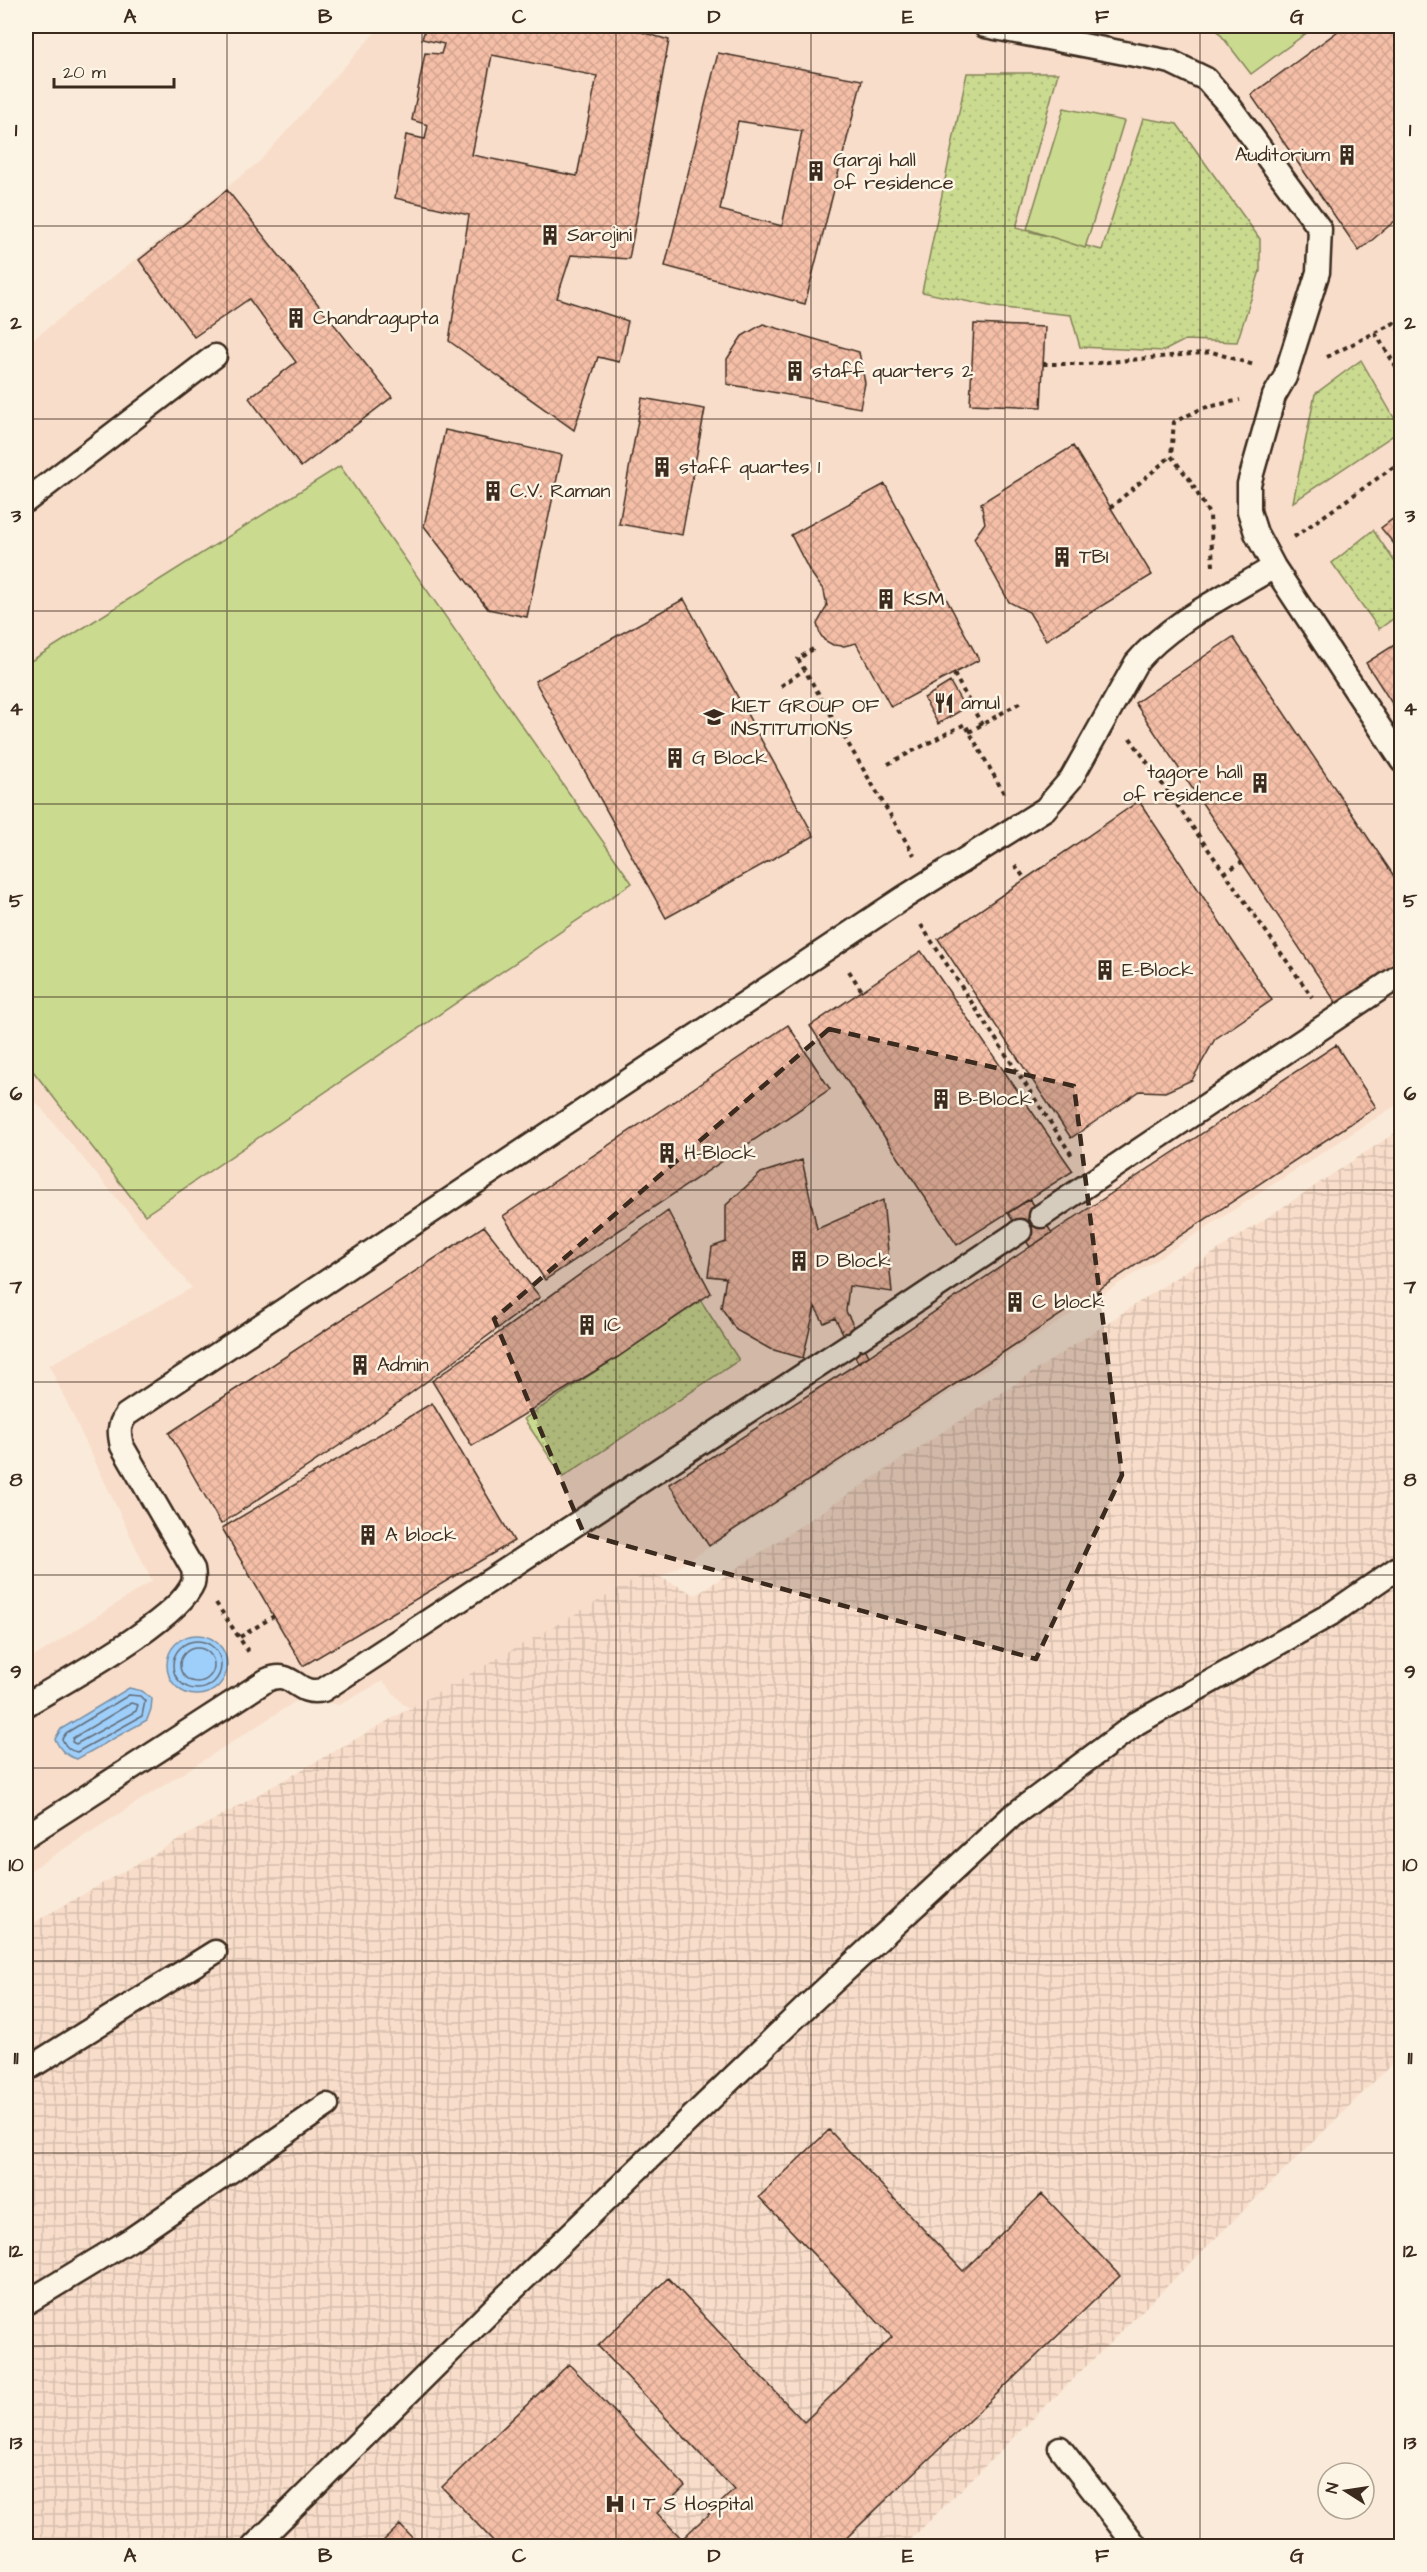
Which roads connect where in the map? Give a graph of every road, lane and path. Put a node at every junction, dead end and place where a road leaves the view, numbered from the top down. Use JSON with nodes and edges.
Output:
{"nodes":[{"id":1,"x":985,"y":26,"type":"edge"},
{"id":2,"x":1375,"y":333,"type":"junction"},
{"id":3,"x":1401,"y":334,"type":"edge"},
{"id":4,"x":215,"y":356,"type":"dead end"},
{"id":5,"x":1043,"y":364,"type":"dead end"},
{"id":6,"x":1401,"y":376,"type":"edge"},
{"id":7,"x":1280,"y":386,"type":"junction"},
{"id":8,"x":1171,"y":456,"type":"junction"},
{"id":9,"x":1401,"y":461,"type":"edge"},
{"id":10,"x":26,"y":501,"type":"edge"},
{"id":11,"x":1110,"y":508,"type":"dead end"},
{"id":12,"x":1271,"y":561,"type":"junction"},
{"id":13,"x":1214,"y":603,"type":"junction"},
{"id":14,"x":813,"y":649,"type":"dead end"},
{"id":15,"x":804,"y":670,"type":"junction"},
{"id":16,"x":954,"y":674,"type":"dead end"},
{"id":17,"x":781,"y":686,"type":"dead end"},
{"id":18,"x":1021,"y":702,"type":"dead end"},
{"id":19,"x":1110,"y":709,"type":"junction"},
{"id":20,"x":982,"y":725,"type":"junction"},
{"id":21,"x":969,"y":732,"type":"junction"},
{"id":22,"x":1401,"y":761,"type":"edge"},
{"id":23,"x":888,"y":764,"type":"dead end"},
{"id":24,"x":1020,"y":824,"type":"junction"},
{"id":25,"x":1242,"y":862,"type":"dead end"},
{"id":26,"x":1224,"y":873,"type":"junction"},
{"id":27,"x":929,"y":882,"type":"junction"},
{"id":28,"x":903,"y":898,"type":"junction"},
{"id":29,"x":1401,"y":974,"type":"edge"},
{"id":30,"x":1329,"y":1022,"type":"junction"},
{"id":31,"x":1090,"y":1183,"type":"junction"},
{"id":32,"x":1041,"y":1216,"type":"dead end"},
{"id":33,"x":1020,"y":1231,"type":"dead end"},
{"id":34,"x":1401,"y":1565,"type":"edge"},
{"id":35,"x":194,"y":1581,"type":"junction"},
{"id":36,"x":274,"y":1616,"type":"dead end"},
{"id":37,"x":240,"y":1637,"type":"junction"},
{"id":38,"x":267,"y":1680,"type":"junction"},
{"id":39,"x":26,"y":1705,"type":"edge"},
{"id":40,"x":26,"y":1836,"type":"edge"},
{"id":41,"x":215,"y":1952,"type":"dead end"},
{"id":42,"x":26,"y":2070,"type":"edge"},
{"id":43,"x":327,"y":2105,"type":"dead end"},
{"id":44,"x":26,"y":2303,"type":"edge"},
{"id":45,"x":1060,"y":2448,"type":"dead end"},
{"id":46,"x":254,"y":2547,"type":"edge"},
{"id":47,"x":1136,"y":2547,"type":"edge"}],
"edges":[{"from":1,"to":7,"type":"lane"},
{"from":2,"to":3,"type":"path"},
{"from":2,"to":6,"type":"path"},
{"from":2,"to":7,"type":"path"},
{"from":4,"to":10,"type":"lane"},
{"from":5,"to":7,"type":"path"},
{"from":7,"to":8,"type":"path"},
{"from":7,"to":12,"type":"lane"},
{"from":8,"to":11,"type":"path"},
{"from":8,"to":13,"type":"path"},
{"from":9,"to":12,"type":"path"},
{"from":12,"to":13,"type":"lane"},
{"from":12,"to":22,"type":"lane"},
{"from":13,"to":19,"type":"lane"},
{"from":14,"to":15,"type":"path"},
{"from":15,"to":17,"type":"path"},
{"from":15,"to":27,"type":"path"},
{"from":16,"to":20,"type":"path"},
{"from":18,"to":20,"type":"path"},
{"from":19,"to":24,"type":"lane"},
{"from":19,"to":26,"type":"path"},
{"from":20,"to":21,"type":"path"},
{"from":21,"to":23,"type":"path"},
{"from":21,"to":24,"type":"path"},
{"from":24,"to":27,"type":"lane"},
{"from":25,"to":26,"type":"path"},
{"from":26,"to":30,"type":"path"},
{"from":27,"to":28,"type":"lane"},
{"from":28,"to":31,"type":"path"},
{"from":28,"to":35,"type":"lane"},
{"from":29,"to":30,"type":"lane"},
{"from":30,"to":31,"type":"lane"},
{"from":31,"to":32,"type":"lane"},
{"from":33,"to":38,"type":"lane"},
{"from":34,"to":46,"type":"lane"},
{"from":35,"to":37,"type":"path"},
{"from":35,"to":39,"type":"lane"},
{"from":36,"to":37,"type":"path"},
{"from":37,"to":38,"type":"path"},
{"from":38,"to":40,"type":"lane"},
{"from":41,"to":42,"type":"lane"},
{"from":43,"to":44,"type":"lane"},
{"from":45,"to":47,"type":"lane"}]}
